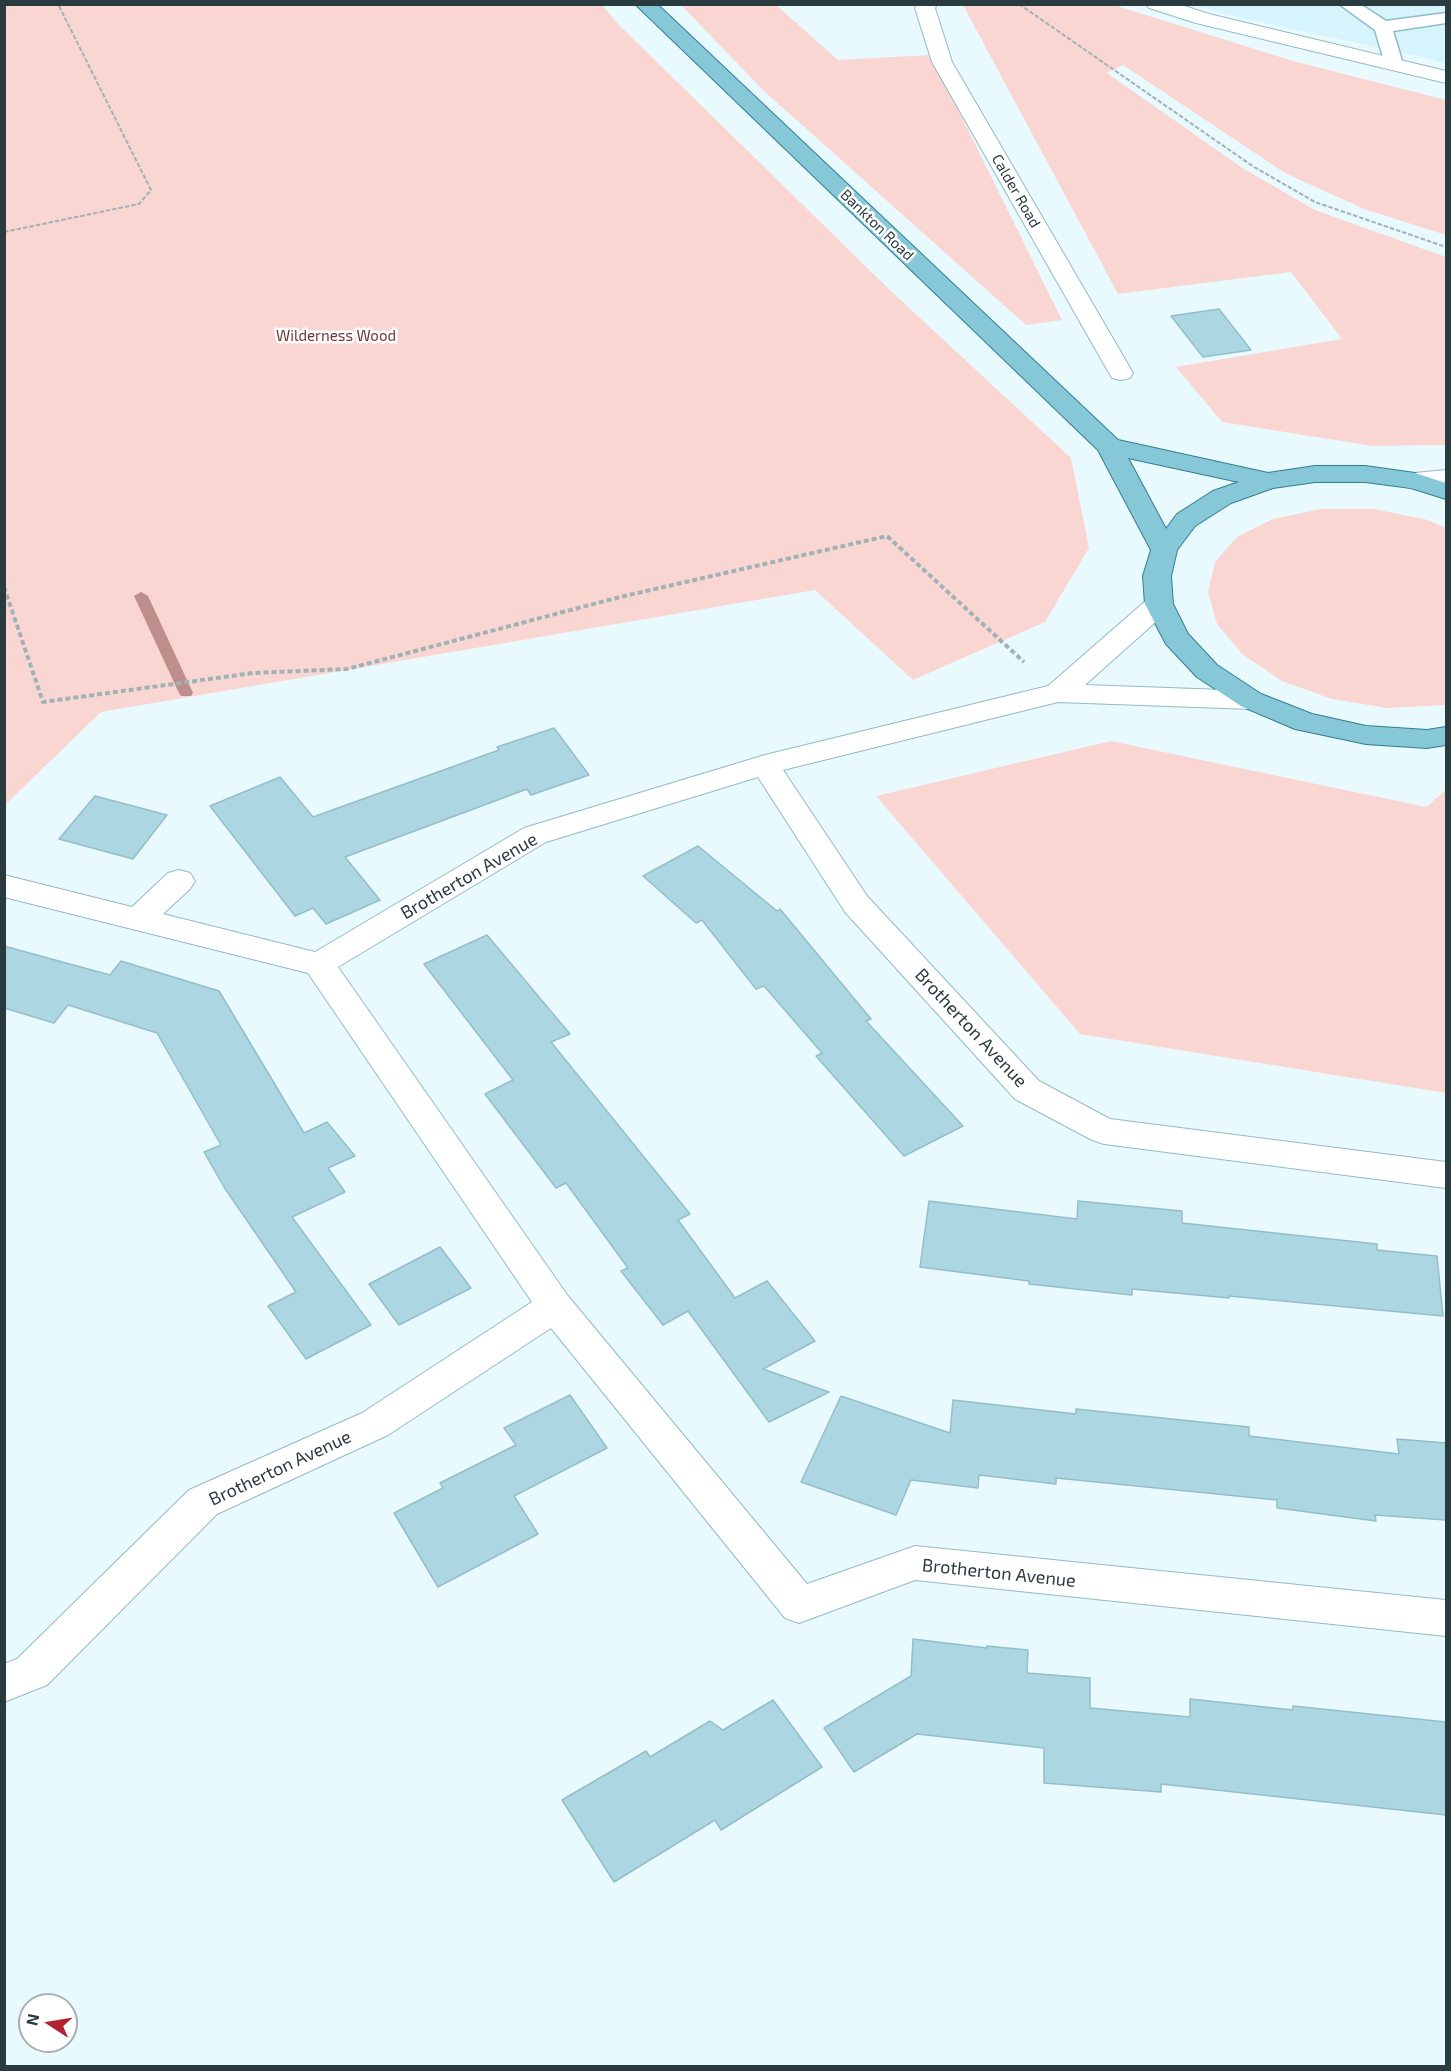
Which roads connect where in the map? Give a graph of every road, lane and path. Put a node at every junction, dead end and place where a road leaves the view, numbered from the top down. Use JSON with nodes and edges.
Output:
{"nodes":[{"id":1,"x":58,"y":4,"type":"edge"},
{"id":2,"x":645,"y":4,"type":"edge"},
{"id":3,"x":927,"y":4,"type":"edge"},
{"id":4,"x":1019,"y":4,"type":"edge"},
{"id":5,"x":1156,"y":4,"type":"edge"},
{"id":6,"x":1347,"y":4,"type":"edge"},
{"id":7,"x":1446,"y":18,"type":"edge"},
{"id":8,"x":1383,"y":27,"type":"junction"},
{"id":9,"x":1394,"y":64,"type":"junction"},
{"id":10,"x":1446,"y":77,"type":"edge"},
{"id":11,"x":4,"y":232,"type":"edge"},
{"id":12,"x":1446,"y":247,"type":"edge"},
{"id":13,"x":1121,"y":373,"type":"dead end"},
{"id":14,"x":1109,"y":446,"type":"junction"},
{"id":15,"x":1446,"y":478,"type":"edge"},
{"id":16,"x":1268,"y":481,"type":"junction"},
{"id":17,"x":1415,"y":481,"type":"junction"},
{"id":18,"x":1446,"y":491,"type":"edge"},
{"id":19,"x":1164,"y":550,"type":"junction"},
{"id":20,"x":5,"y":588,"type":"edge"},
{"id":21,"x":1159,"y":604,"type":"junction"},
{"id":22,"x":1058,"y":693,"type":"junction"},
{"id":23,"x":1251,"y":699,"type":"junction"},
{"id":24,"x":1440,"y":740,"type":"edge"},
{"id":25,"x":765,"y":765,"type":"junction"},
{"id":26,"x":179,"y":881,"type":"dead end"},
{"id":27,"x":4,"y":886,"type":"edge"},
{"id":28,"x":138,"y":919,"type":"junction"},
{"id":29,"x":319,"y":964,"type":"junction"},
{"id":30,"x":1446,"y":1175,"type":"edge"},
{"id":31,"x":555,"y":1306,"type":"junction"},
{"id":32,"x":1446,"y":1618,"type":"edge"},
{"id":33,"x":4,"y":1683,"type":"edge"}],
"edges":[{"from":1,"to":11,"type":"path"},
{"from":2,"to":14,"type":"main road","name":"Bankton Road"},
{"from":3,"to":13,"type":"street","name":"Calder Road"},
{"from":4,"to":12,"type":"path"},
{"from":5,"to":9,"type":"street"},
{"from":6,"to":8,"type":"lane"},
{"from":7,"to":8,"type":"lane"},
{"from":8,"to":9,"type":"lane"},
{"from":9,"to":10,"type":"street"},
{"from":14,"to":16,"type":"main road"},
{"from":14,"to":19,"type":"main road","name":"Bankton Road"},
{"from":15,"to":17,"type":"street"},
{"from":16,"to":17,"type":"main road"},
{"from":16,"to":19,"type":"main road"},
{"from":17,"to":18,"type":"main road"},
{"from":19,"to":21,"type":"main road"},
{"from":20,"to":22,"type":"path"},
{"from":21,"to":22,"type":"street","name":"Brotherton Avenue"},
{"from":21,"to":23,"type":"main road"},
{"from":22,"to":23,"type":"street","name":"Brotherton Avenue"},
{"from":22,"to":25,"type":"street","name":"Brotherton Avenue"},
{"from":23,"to":24,"type":"main road"},
{"from":25,"to":29,"type":"street","name":"Brotherton Avenue"},
{"from":25,"to":30,"type":"street","name":"Brotherton Avenue"},
{"from":26,"to":28,"type":"street"},
{"from":27,"to":28,"type":"street"},
{"from":28,"to":29,"type":"street"},
{"from":29,"to":31,"type":"street","name":"Brotherton Avenue"},
{"from":31,"to":32,"type":"street","name":"Brotherton Avenue"},
{"from":31,"to":33,"type":"street","name":"Brotherton Avenue"}]}
